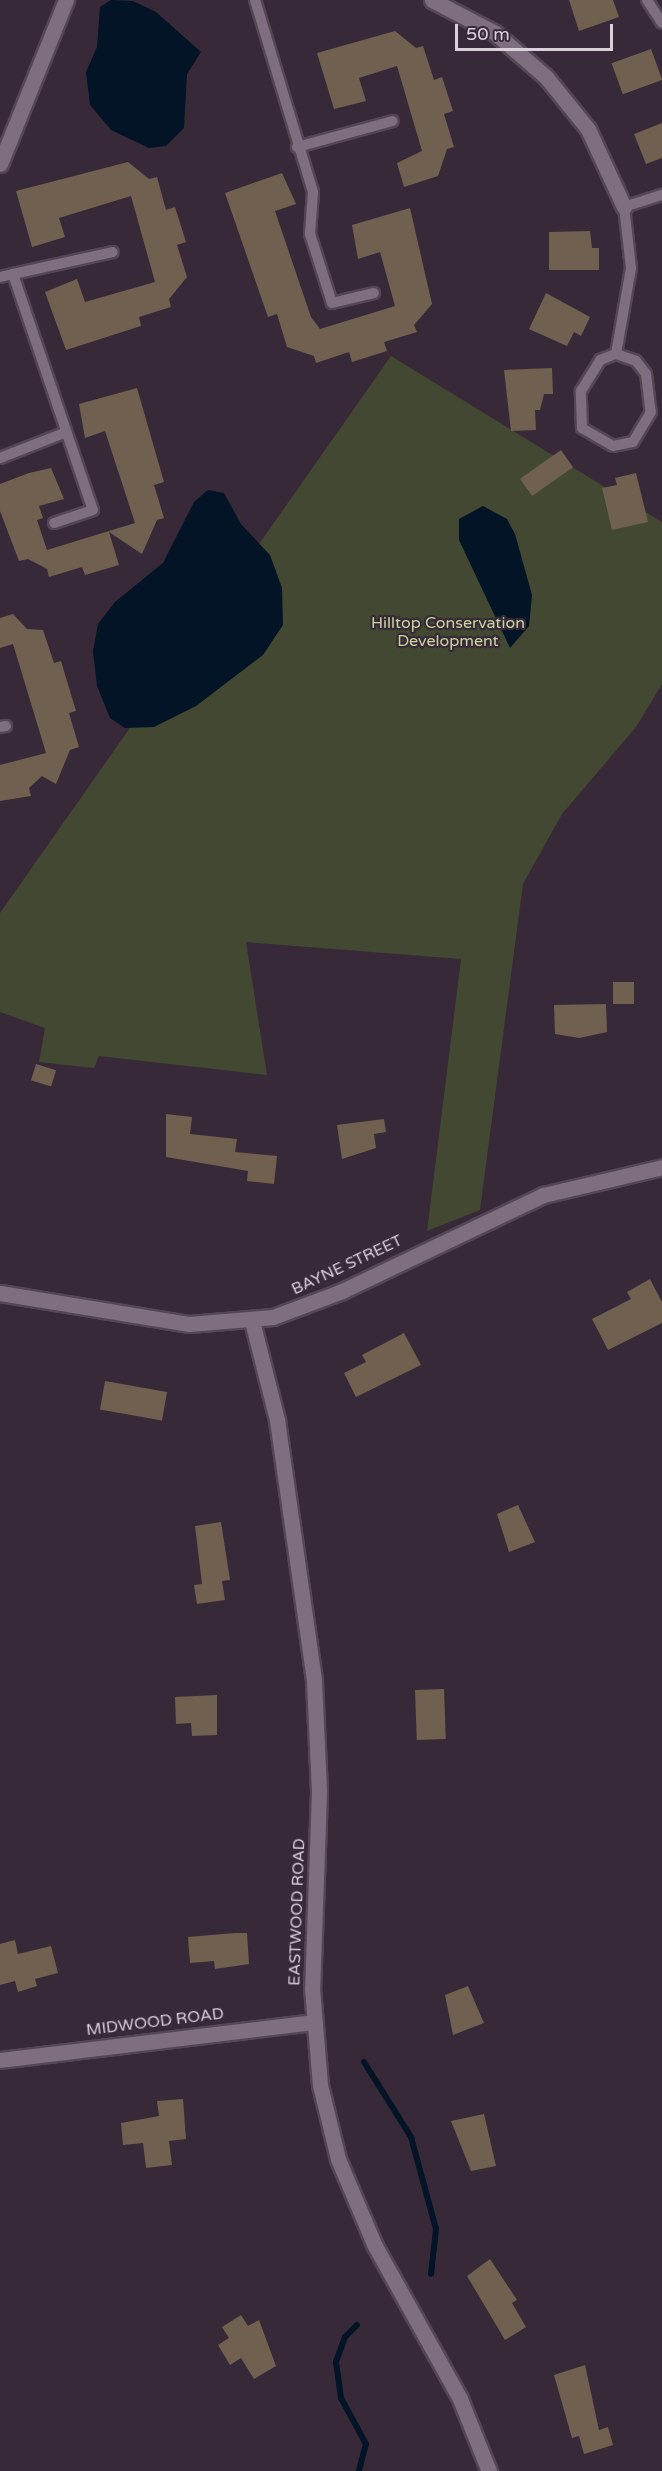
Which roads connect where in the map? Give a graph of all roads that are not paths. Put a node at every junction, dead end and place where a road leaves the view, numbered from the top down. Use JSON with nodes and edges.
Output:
{"nodes":[{"id":1,"x":66,"y":0,"type":"edge"},
{"id":2,"x":255,"y":0,"type":"edge"},
{"id":3,"x":432,"y":0,"type":"edge"},
{"id":4,"x":647,"y":0,"type":"edge"},
{"id":5,"x":662,"y":23,"type":"edge"},
{"id":6,"x":393,"y":121,"type":"dead end"},
{"id":7,"x":297,"y":147,"type":"junction"},
{"id":8,"x":0,"y":165,"type":"edge"},
{"id":9,"x":662,"y":195,"type":"edge"},
{"id":10,"x":624,"y":207,"type":"junction"},
{"id":11,"x":113,"y":252,"type":"dead end"},
{"id":12,"x":13,"y":274,"type":"junction"},
{"id":13,"x":0,"y":277,"type":"edge"},
{"id":14,"x":374,"y":292,"type":"dead end"},
{"id":15,"x":616,"y":354,"type":"junction"},
{"id":16,"x":64,"y":433,"type":"junction"},
{"id":17,"x":0,"y":458,"type":"edge"},
{"id":18,"x":54,"y":523,"type":"dead end"},
{"id":19,"x":662,"y":1167,"type":"edge"},
{"id":20,"x":0,"y":1293,"type":"edge"},
{"id":21,"x":252,"y":1321,"type":"junction"},
{"id":22,"x":314,"y":2022,"type":"junction"},
{"id":23,"x":0,"y":2060,"type":"edge"},
{"id":24,"x":489,"y":2471,"type":"edge"}],
"edges":[{"from":1,"to":8,"type":"street"},
{"from":2,"to":7,"type":"lane"},
{"from":3,"to":10,"type":"street"},
{"from":4,"to":5,"type":"lane"},
{"from":6,"to":7,"type":"lane"},
{"from":7,"to":14,"type":"lane"},
{"from":9,"to":10,"type":"lane"},
{"from":10,"to":15,"type":"lane"},
{"from":11,"to":12,"type":"lane"},
{"from":12,"to":13,"type":"lane"},
{"from":12,"to":16,"type":"lane"},
{"from":15,"to":15,"type":"lane"},
{"from":16,"to":17,"type":"lane"},
{"from":16,"to":18,"type":"lane"},
{"from":19,"to":21,"type":"street","name":"BAYNE STREET"},
{"from":20,"to":21,"type":"street","name":"BAYNE STREET"},
{"from":21,"to":22,"type":"street","name":"EASTWOOD ROAD"},
{"from":22,"to":23,"type":"street","name":"MIDWOOD ROAD"},
{"from":22,"to":24,"type":"street","name":"EASTWOOD ROAD"}]}
